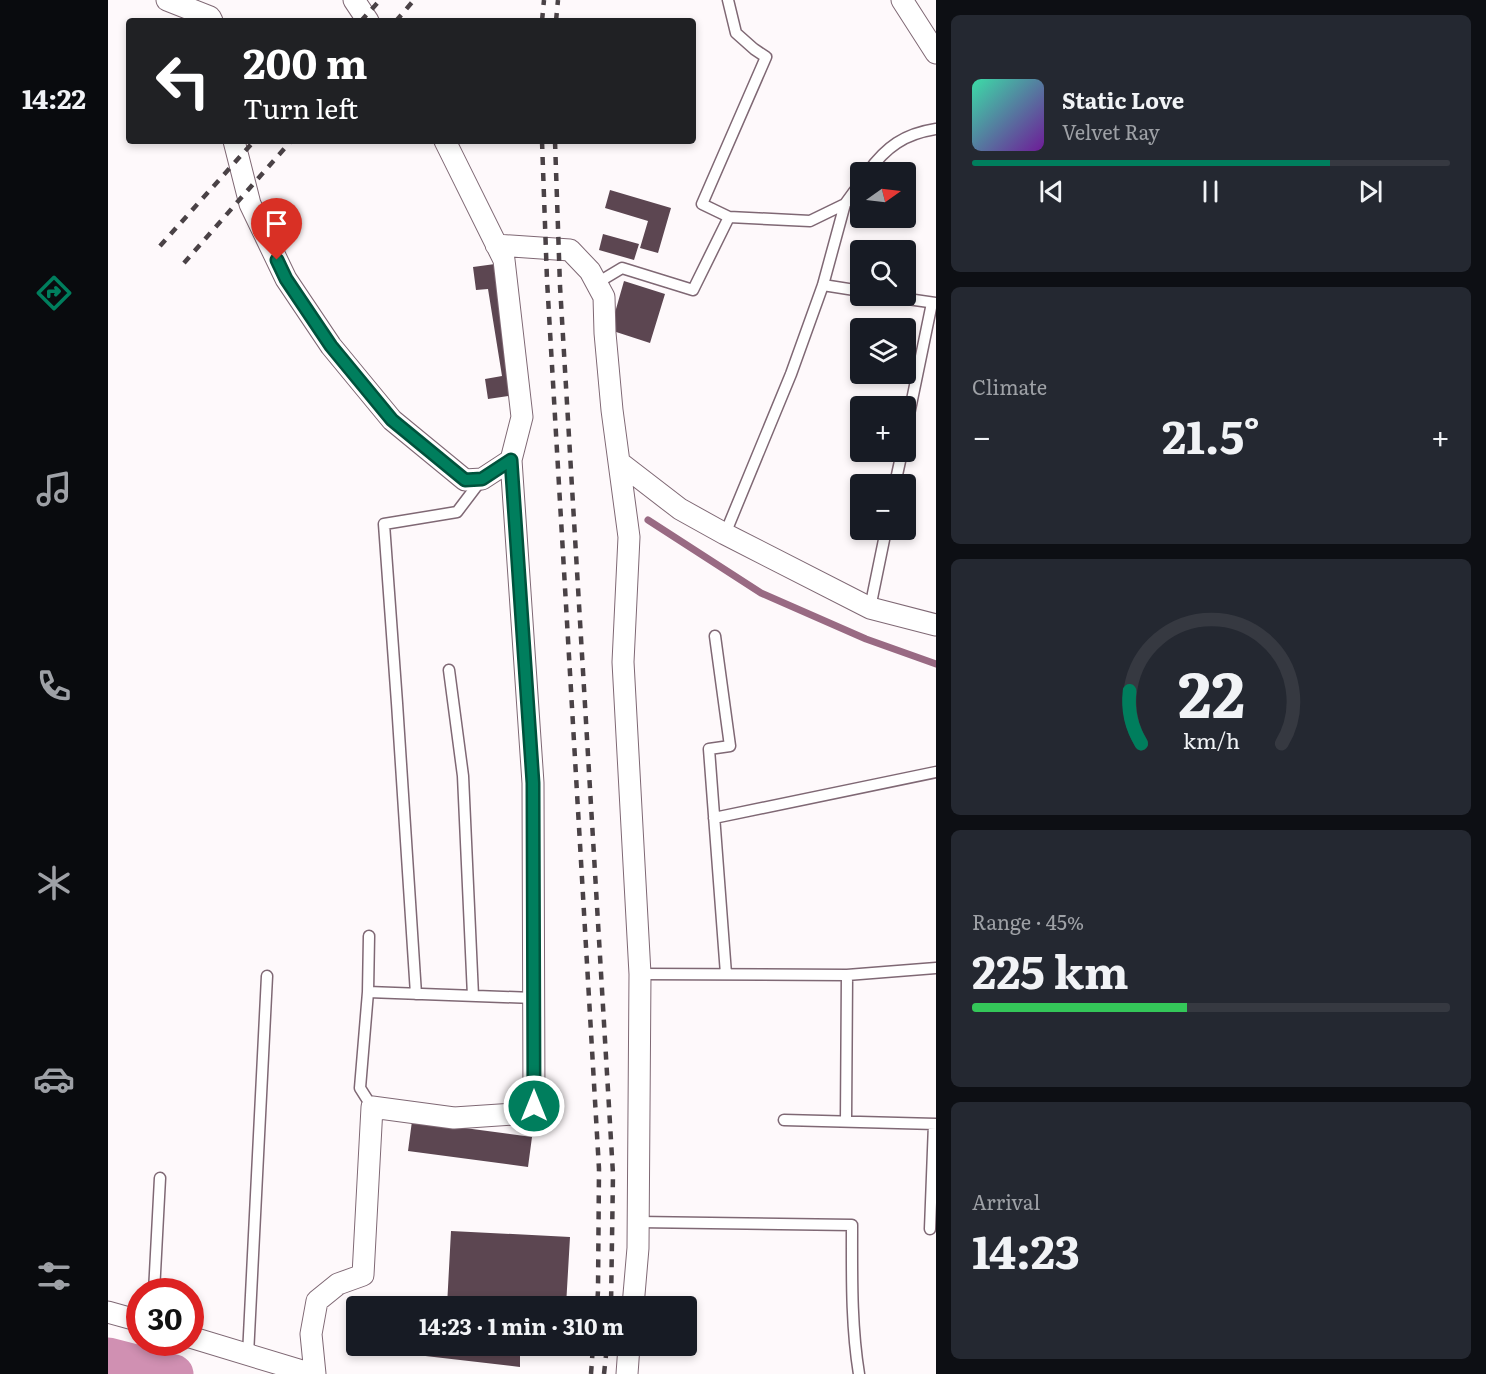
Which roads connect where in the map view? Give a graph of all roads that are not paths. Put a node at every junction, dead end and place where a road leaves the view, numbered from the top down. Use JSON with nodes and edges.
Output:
{"nodes":[{"id":1,"x":167,"y":0,"type":"edge"},
{"id":2,"x":354,"y":0,"type":"edge"},
{"id":3,"x":728,"y":0,"type":"edge"},
{"id":4,"x":902,"y":0,"type":"edge"},
{"id":5,"x":210,"y":18,"type":"edge"},
{"id":6,"x":366,"y":18,"type":"edge"},
{"id":7,"x":936,"y":53,"type":"edge"},
{"id":8,"x":936,"y":129,"type":"edge"},
{"id":9,"x":235,"y":144,"type":"edge"},
{"id":10,"x":446,"y":144,"type":"edge"},
{"id":11,"x":875,"y":162,"type":"edge"},
{"id":12,"x":850,"y":197,"type":"edge"},
{"id":13,"x":845,"y":204,"type":"junction"},
{"id":14,"x":729,"y":216,"type":"junction"},
{"id":15,"x":496,"y":245,"type":"junction"},
{"id":16,"x":597,"y":283,"type":"junction"},
{"id":17,"x":823,"y":285,"type":"junction"},
{"id":18,"x":850,"y":289,"type":"edge"},
{"id":19,"x":916,"y":300,"type":"edge"},
{"id":20,"x":934,"y":303,"type":"edge"},
{"id":21,"x":913,"y":396,"type":"edge"},
{"id":22,"x":511,"y":460,"type":"junction"},
{"id":23,"x":619,"y":462,"type":"junction"},
{"id":24,"x":482,"y":479,"type":"junction"},
{"id":25,"x":725,"y":534,"type":"junction"},
{"id":26,"x":884,"y":540,"type":"edge"},
{"id":27,"x":870,"y":608,"type":"junction"},
{"id":28,"x":936,"y":625,"type":"edge"},
{"id":29,"x":715,"y":636,"type":"dead end"},
{"id":30,"x":449,"y":670,"type":"dead end"},
{"id":31,"x":936,"y":772,"type":"edge"},
{"id":32,"x":714,"y":818,"type":"junction"},
{"id":33,"x":369,"y":936,"type":"dead end"},
{"id":34,"x":936,"y":968,"type":"edge"},
{"id":35,"x":640,"y":974,"type":"junction"},
{"id":36,"x":726,"y":974,"type":"junction"},
{"id":37,"x":847,"y":975,"type":"junction"},
{"id":38,"x":267,"y":976,"type":"dead end"},
{"id":39,"x":368,"y":992,"type":"junction"},
{"id":40,"x":416,"y":994,"type":"junction"},
{"id":41,"x":473,"y":996,"type":"junction"},
{"id":42,"x":534,"y":998,"type":"junction"},
{"id":43,"x":372,"y":1107,"type":"junction"},
{"id":44,"x":784,"y":1119,"type":"dead end"},
{"id":45,"x":846,"y":1121,"type":"junction"},
{"id":46,"x":934,"y":1124,"type":"edge"},
{"id":47,"x":160,"y":1178,"type":"dead end"},
{"id":48,"x":638,"y":1222,"type":"junction"},
{"id":49,"x":930,"y":1228,"type":"dead end"},
{"id":50,"x":155,"y":1278,"type":"edge"},
{"id":51,"x":634,"y":1296,"type":"edge"},
{"id":52,"x":108,"y":1312,"type":"edge"},
{"id":53,"x":126,"y":1317,"type":"edge"},
{"id":54,"x":204,"y":1341,"type":"edge"},
{"id":55,"x":248,"y":1354,"type":"junction"},
{"id":56,"x":628,"y":1356,"type":"edge"},
{"id":57,"x":314,"y":1374,"type":"edge"},
{"id":58,"x":627,"y":1374,"type":"edge"},
{"id":59,"x":859,"y":1374,"type":"edge"}],
"edges":[{"from":1,"to":5,"type":"street"},
{"from":2,"to":6,"type":"street"},
{"from":3,"to":14,"type":"lane"},
{"from":4,"to":7,"type":"street"},
{"from":8,"to":11,"type":"lane"},
{"from":9,"to":24,"type":"street"},
{"from":10,"to":15,"type":"street"},
{"from":12,"to":13,"type":"lane"},
{"from":13,"to":14,"type":"lane"},
{"from":13,"to":17,"type":"lane"},
{"from":14,"to":16,"type":"lane"},
{"from":15,"to":16,"type":"street"},
{"from":15,"to":22,"type":"street"},
{"from":16,"to":23,"type":"street"},
{"from":17,"to":18,"type":"lane"},
{"from":17,"to":25,"type":"lane"},
{"from":19,"to":20,"type":"lane"},
{"from":20,"to":21,"type":"lane"},
{"from":22,"to":24,"type":"street"},
{"from":22,"to":42,"type":"street"},
{"from":23,"to":25,"type":"street"},
{"from":23,"to":35,"type":"street"},
{"from":24,"to":40,"type":"lane"},
{"from":25,"to":27,"type":"street"},
{"from":26,"to":27,"type":"lane"},
{"from":27,"to":28,"type":"street"},
{"from":29,"to":32,"type":"lane"},
{"from":30,"to":41,"type":"lane"},
{"from":31,"to":32,"type":"lane"},
{"from":32,"to":36,"type":"lane"},
{"from":33,"to":39,"type":"lane"},
{"from":34,"to":37,"type":"lane"},
{"from":35,"to":36,"type":"lane"},
{"from":35,"to":48,"type":"street"},
{"from":36,"to":37,"type":"lane"},
{"from":37,"to":45,"type":"lane"},
{"from":38,"to":55,"type":"lane"},
{"from":39,"to":40,"type":"lane"},
{"from":39,"to":43,"type":"lane"},
{"from":40,"to":41,"type":"lane"},
{"from":41,"to":42,"type":"lane"},
{"from":42,"to":43,"type":"street"},
{"from":43,"to":57,"type":"street"},
{"from":44,"to":45,"type":"lane"},
{"from":45,"to":46,"type":"lane"},
{"from":46,"to":49,"type":"lane"},
{"from":47,"to":50,"type":"lane"},
{"from":48,"to":51,"type":"street"},
{"from":48,"to":59,"type":"lane"},
{"from":52,"to":53,"type":"street"},
{"from":54,"to":55,"type":"street"},
{"from":55,"to":57,"type":"street"},
{"from":56,"to":58,"type":"street"}]}
